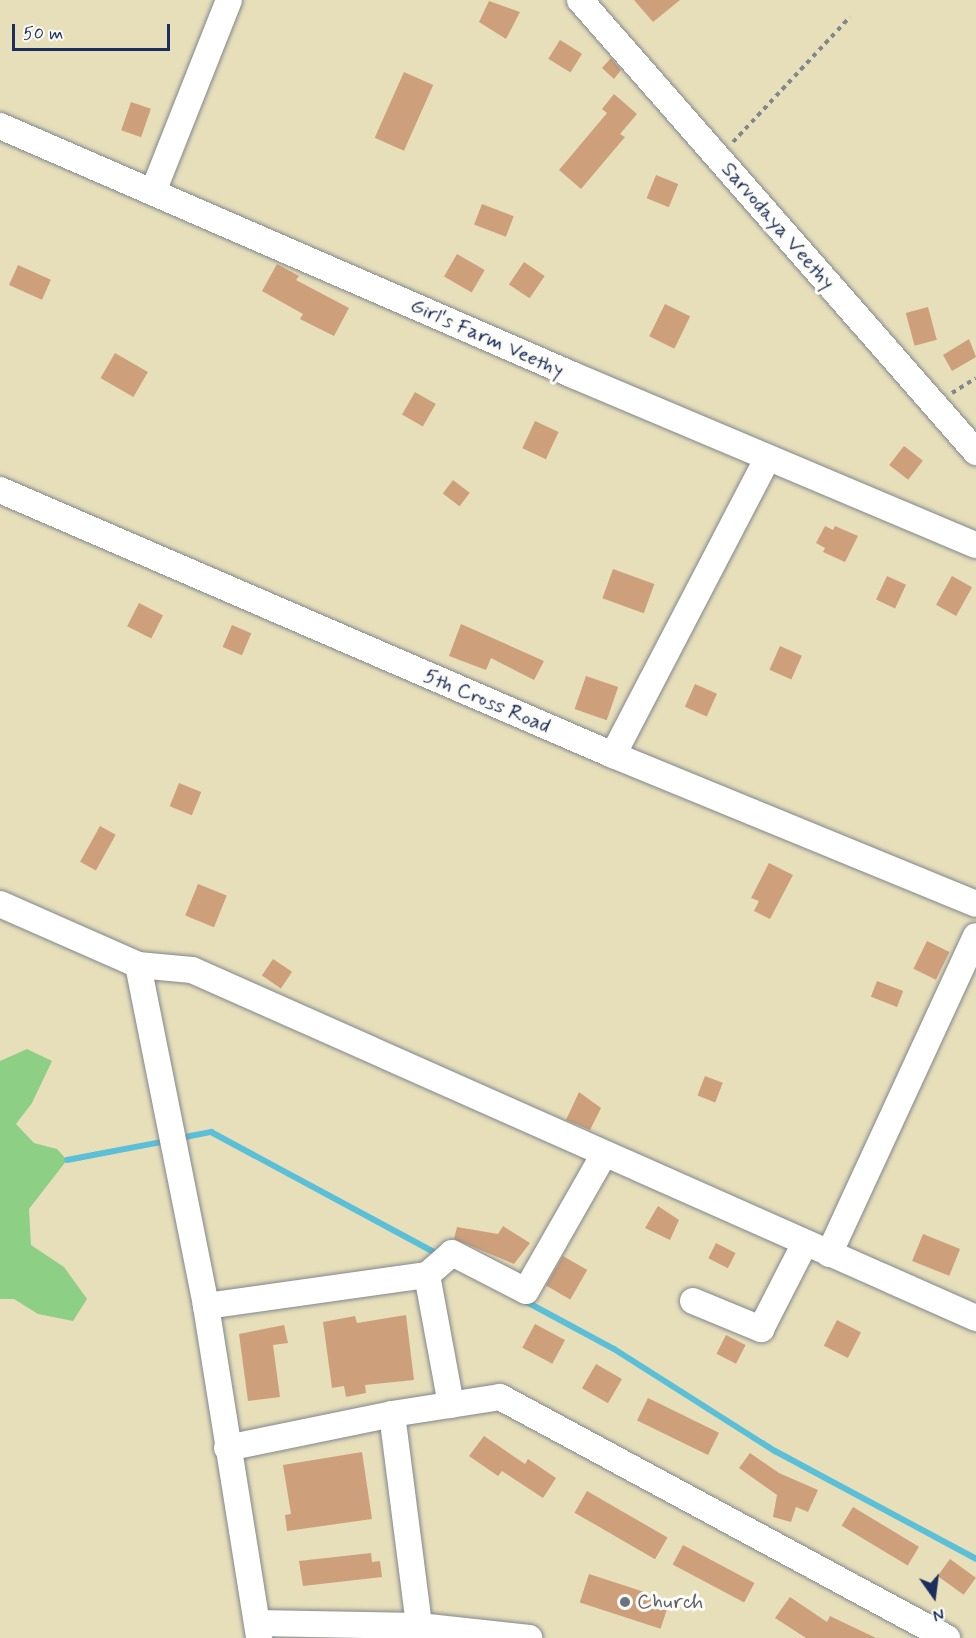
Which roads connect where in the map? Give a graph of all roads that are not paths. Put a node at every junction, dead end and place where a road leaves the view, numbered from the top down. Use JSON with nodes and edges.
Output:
{"nodes":[{"id":1,"x":229,"y":0,"type":"edge"},
{"id":2,"x":580,"y":0,"type":"edge"},
{"id":3,"x":0,"y":126,"type":"edge"},
{"id":4,"x":153,"y":192,"type":"junction"},
{"id":5,"x":976,"y":452,"type":"edge"},
{"id":6,"x":767,"y":459,"type":"junction"},
{"id":7,"x":0,"y":490,"type":"edge"},
{"id":8,"x":976,"y":545,"type":"edge"},
{"id":9,"x":613,"y":755,"type":"junction"},
{"id":10,"x":0,"y":904,"type":"edge"},
{"id":11,"x":976,"y":904,"type":"edge"},
{"id":12,"x":976,"y":936,"type":"edge"},
{"id":13,"x":138,"y":964,"type":"junction"},
{"id":14,"x":604,"y":1154,"type":"junction"},
{"id":15,"x":804,"y":1243,"type":"junction"},
{"id":16,"x":829,"y":1254,"type":"junction"},
{"id":17,"x":427,"y":1275,"type":"junction"},
{"id":18,"x":693,"y":1301,"type":"dead end"},
{"id":19,"x":206,"y":1306,"type":"junction"},
{"id":20,"x":976,"y":1318,"type":"edge"},
{"id":21,"x":451,"y":1405,"type":"junction"},
{"id":22,"x":392,"y":1414,"type":"junction"},
{"id":23,"x":227,"y":1448,"type":"junction"},
{"id":24,"x":420,"y":1626,"type":"junction"},
{"id":25,"x":258,"y":1630,"type":"edge"},
{"id":26,"x":497,"y":1636,"type":"edge"},
{"id":27,"x":529,"y":1638,"type":"edge"},
{"id":28,"x":946,"y":1638,"type":"edge"}],
"edges":[{"from":1,"to":4,"type":"street"},
{"from":2,"to":5,"type":"street","name":"Sarvodaya Veethy"},
{"from":3,"to":4,"type":"street","name":"Girl's Farm Veethy"},
{"from":4,"to":6,"type":"street","name":"Girl's Farm Veethy"},
{"from":6,"to":8,"type":"street","name":"Girl's Farm Veethy"},
{"from":6,"to":9,"type":"street"},
{"from":7,"to":9,"type":"street","name":"5th Cross Road"},
{"from":9,"to":11,"type":"street","name":"5th Cross Road"},
{"from":10,"to":13,"type":"street"},
{"from":12,"to":16,"type":"street"},
{"from":13,"to":14,"type":"street"},
{"from":13,"to":19,"type":"street"},
{"from":14,"to":15,"type":"street"},
{"from":14,"to":17,"type":"street"},
{"from":15,"to":16,"type":"street"},
{"from":15,"to":18,"type":"street"},
{"from":16,"to":20,"type":"street"},
{"from":17,"to":19,"type":"street"},
{"from":17,"to":21,"type":"street"},
{"from":19,"to":23,"type":"street"},
{"from":21,"to":22,"type":"street"},
{"from":21,"to":28,"type":"street"},
{"from":22,"to":23,"type":"street"},
{"from":22,"to":24,"type":"street"},
{"from":23,"to":25,"type":"street"},
{"from":24,"to":25,"type":"street"},
{"from":24,"to":26,"type":"street"},
{"from":26,"to":27,"type":"street"}]}
